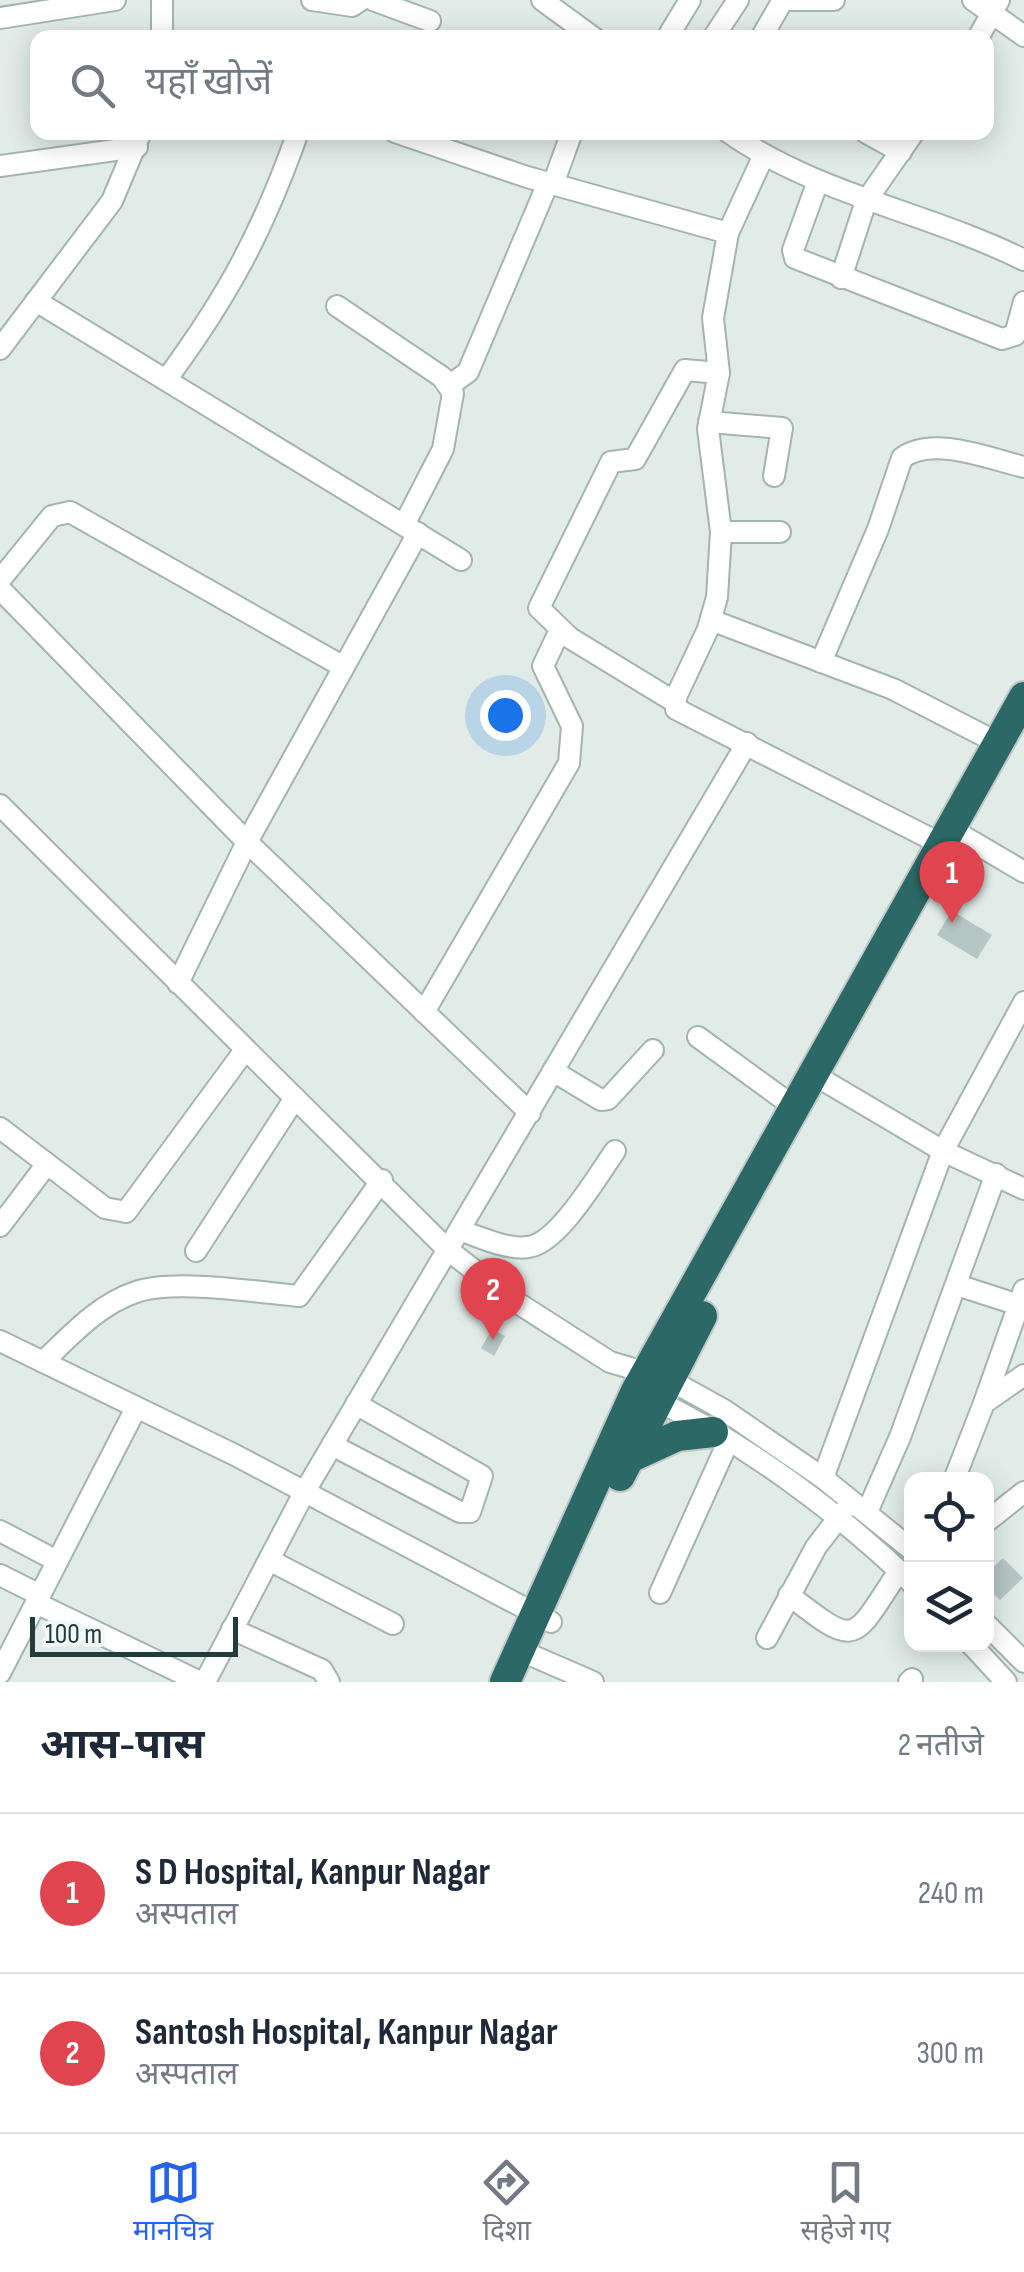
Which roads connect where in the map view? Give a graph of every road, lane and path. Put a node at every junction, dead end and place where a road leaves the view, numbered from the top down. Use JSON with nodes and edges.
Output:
{"nodes":[{"id":1,"x":116,"y":0,"type":"edge"},
{"id":2,"x":162,"y":0,"type":"edge"},
{"id":3,"x":312,"y":0,"type":"edge"},
{"id":4,"x":361,"y":0,"type":"edge"},
{"id":5,"x":373,"y":0,"type":"edge"},
{"id":6,"x":542,"y":0,"type":"edge"},
{"id":7,"x":690,"y":0,"type":"edge"},
{"id":8,"x":738,"y":0,"type":"edge"},
{"id":9,"x":783,"y":0,"type":"edge"},
{"id":10,"x":791,"y":0,"type":"edge"},
{"id":11,"x":834,"y":0,"type":"edge"},
{"id":12,"x":973,"y":0,"type":"edge"},
{"id":13,"x":996,"y":7,"type":"edge"},
{"id":14,"x":0,"y":18,"type":"edge"},
{"id":15,"x":430,"y":21,"type":"dead end"},
{"id":16,"x":162,"y":30,"type":"edge"},
{"id":17,"x":583,"y":30,"type":"edge"},
{"id":18,"x":672,"y":30,"type":"edge"},
{"id":19,"x":717,"y":30,"type":"edge"},
{"id":20,"x":766,"y":30,"type":"edge"},
{"id":21,"x":983,"y":30,"type":"edge"},
{"id":22,"x":1024,"y":36,"type":"edge"},
{"id":23,"x":139,"y":140,"type":"edge"},
{"id":24,"x":295,"y":140,"type":"edge"},
{"id":25,"x":419,"y":140,"type":"edge"},
{"id":26,"x":569,"y":140,"type":"edge"},
{"id":27,"x":740,"y":140,"type":"edge"},
{"id":28,"x":880,"y":140,"type":"edge"},
{"id":29,"x":909,"y":140,"type":"edge"},
{"id":30,"x":901,"y":152,"type":"junction"},
{"id":31,"x":764,"y":157,"type":"junction"},
{"id":32,"x":0,"y":166,"type":"edge"},
{"id":33,"x":818,"y":181,"type":"junction"},
{"id":34,"x":551,"y":184,"type":"junction"},
{"id":35,"x":866,"y":201,"type":"junction"},
{"id":36,"x":728,"y":234,"type":"junction"},
{"id":37,"x":1024,"y":260,"type":"edge"},
{"id":38,"x":842,"y":278,"type":"junction"},
{"id":39,"x":36,"y":301,"type":"junction"},
{"id":40,"x":1024,"y":302,"type":"edge"},
{"id":41,"x":336,"y":306,"type":"dead end"},
{"id":42,"x":0,"y":349,"type":"edge"},
{"id":43,"x":719,"y":372,"type":"junction"},
{"id":44,"x":166,"y":380,"type":"junction"},
{"id":45,"x":450,"y":385,"type":"junction"},
{"id":46,"x":709,"y":422,"type":"junction"},
{"id":47,"x":1024,"y":467,"type":"edge"},
{"id":48,"x":774,"y":476,"type":"dead end"},
{"id":49,"x":70,"y":496,"type":"dead end"},
{"id":50,"x":57,"y":514,"type":"junction"},
{"id":51,"x":411,"y":529,"type":"junction"},
{"id":52,"x":721,"y":532,"type":"junction"},
{"id":53,"x":780,"y":532,"type":"dead end"},
{"id":54,"x":461,"y":560,"type":"dead end"},
{"id":55,"x":0,"y":580,"type":"edge"},
{"id":56,"x":0,"y":589,"type":"edge"},
{"id":57,"x":711,"y":620,"type":"junction"},
{"id":58,"x":560,"y":630,"type":"junction"},
{"id":59,"x":821,"y":662,"type":"junction"},
{"id":60,"x":342,"y":666,"type":"junction"},
{"id":61,"x":1024,"y":696,"type":"edge"},
{"id":62,"x":674,"y":702,"type":"junction"},
{"id":63,"x":1024,"y":726,"type":"edge"},
{"id":64,"x":747,"y":743,"type":"junction"},
{"id":65,"x":998,"y":743,"type":"junction"},
{"id":66,"x":0,"y":806,"type":"edge"},
{"id":67,"x":952,"y":840,"type":"junction"},
{"id":68,"x":247,"y":842,"type":"junction"},
{"id":69,"x":1024,"y":872,"type":"edge"},
{"id":70,"x":178,"y":983,"type":"junction"},
{"id":71,"x":1024,"y":1002,"type":"edge"},
{"id":72,"x":424,"y":1012,"type":"junction"},
{"id":73,"x":698,"y":1038,"type":"dead end"},
{"id":74,"x":246,"y":1050,"type":"junction"},
{"id":75,"x":653,"y":1050,"type":"dead end"},
{"id":76,"x":553,"y":1071,"type":"junction"},
{"id":77,"x":828,"y":1083,"type":"junction"},
{"id":78,"x":295,"y":1098,"type":"junction"},
{"id":79,"x":797,"y":1109,"type":"junction"},
{"id":80,"x":530,"y":1113,"type":"junction"},
{"id":81,"x":0,"y":1128,"type":"edge"},
{"id":82,"x":615,"y":1151,"type":"dead end"},
{"id":83,"x":943,"y":1151,"type":"junction"},
{"id":84,"x":47,"y":1164,"type":"junction"},
{"id":85,"x":996,"y":1174,"type":"junction"},
{"id":86,"x":382,"y":1180,"type":"junction"},
{"id":87,"x":1024,"y":1189,"type":"edge"},
{"id":88,"x":0,"y":1226,"type":"edge"},
{"id":89,"x":460,"y":1231,"type":"junction"},
{"id":90,"x":196,"y":1250,"type":"dead end"},
{"id":91,"x":448,"y":1250,"type":"junction"},
{"id":92,"x":956,"y":1285,"type":"junction"},
{"id":93,"x":1021,"y":1297,"type":"edge"},
{"id":94,"x":0,"y":1340,"type":"edge"},
{"id":95,"x":43,"y":1362,"type":"junction"},
{"id":96,"x":1024,"y":1375,"type":"edge"},
{"id":97,"x":652,"y":1385,"type":"junction"},
{"id":98,"x":984,"y":1403,"type":"junction"},
{"id":99,"x":356,"y":1404,"type":"junction"},
{"id":100,"x":136,"y":1410,"type":"junction"},
{"id":101,"x":720,"y":1437,"type":"junction"},
{"id":102,"x":332,"y":1445,"type":"junction"},
{"id":103,"x":628,"y":1458,"type":"junction"},
{"id":104,"x":957,"y":1472,"type":"edge"},
{"id":105,"x":823,"y":1478,"type":"junction"},
{"id":106,"x":304,"y":1491,"type":"junction"},
{"id":107,"x":1020,"y":1503,"type":"edge"},
{"id":108,"x":860,"y":1507,"type":"junction"},
{"id":109,"x":994,"y":1518,"type":"edge"},
{"id":110,"x":836,"y":1519,"type":"junction"},
{"id":111,"x":0,"y":1531,"type":"edge"},
{"id":112,"x":904,"y":1543,"type":"edge"},
{"id":113,"x":269,"y":1560,"type":"junction"},
{"id":114,"x":58,"y":1561,"type":"junction"},
{"id":115,"x":0,"y":1575,"type":"edge"},
{"id":116,"x":904,"y":1576,"type":"edge"},
{"id":117,"x":904,"y":1578,"type":"edge"},
{"id":118,"x":660,"y":1594,"type":"dead end"},
{"id":119,"x":789,"y":1595,"type":"junction"},
{"id":120,"x":38,"y":1599,"type":"junction"},
{"id":121,"x":544,"y":1619,"type":"junction"},
{"id":122,"x":393,"y":1624,"type":"dead end"},
{"id":123,"x":232,"y":1630,"type":"junction"},
{"id":124,"x":994,"y":1632,"type":"edge"},
{"id":125,"x":767,"y":1638,"type":"dead end"},
{"id":126,"x":978,"y":1652,"type":"edge"},
{"id":127,"x":1024,"y":1662,"type":"edge"},
{"id":128,"x":526,"y":1669,"type":"edge"},
{"id":129,"x":0,"y":1673,"type":"edge"},
{"id":130,"x":1024,"y":1673,"type":"edge"},
{"id":131,"x":202,"y":1682,"type":"edge"},
{"id":132,"x":329,"y":1682,"type":"edge"},
{"id":133,"x":505,"y":1682,"type":"edge"},
{"id":134,"x":593,"y":1682,"type":"edge"},
{"id":135,"x":1006,"y":1682,"type":"edge"},
{"id":136,"x":1017,"y":1682,"type":"edge"}],
"edges":[{"from":1,"to":14,"type":"street"},
{"from":2,"to":16,"type":"street"},
{"from":3,"to":4,"type":"street"},
{"from":5,"to":15,"type":"street"},
{"from":6,"to":17,"type":"street"},
{"from":7,"to":18,"type":"street"},
{"from":8,"to":19,"type":"street"},
{"from":9,"to":20,"type":"street"},
{"from":10,"to":11,"type":"street"},
{"from":12,"to":13,"type":"street"},
{"from":13,"to":21,"type":"street"},
{"from":13,"to":22,"type":"street"},
{"from":23,"to":32,"type":"street"},
{"from":23,"to":39,"type":"street"},
{"from":24,"to":44,"type":"street"},
{"from":25,"to":34,"type":"street"},
{"from":26,"to":34,"type":"street"},
{"from":27,"to":31,"type":"street"},
{"from":28,"to":30,"type":"street"},
{"from":29,"to":30,"type":"street"},
{"from":30,"to":35,"type":"street"},
{"from":31,"to":33,"type":"street"},
{"from":31,"to":36,"type":"street"},
{"from":33,"to":35,"type":"street"},
{"from":33,"to":38,"type":"street"},
{"from":34,"to":36,"type":"street"},
{"from":34,"to":45,"type":"street"},
{"from":35,"to":37,"type":"street"},
{"from":35,"to":38,"type":"street"},
{"from":36,"to":43,"type":"street"},
{"from":38,"to":40,"type":"street"},
{"from":39,"to":42,"type":"street"},
{"from":39,"to":44,"type":"street"},
{"from":41,"to":45,"type":"street"},
{"from":43,"to":46,"type":"street"},
{"from":43,"to":58,"type":"street"},
{"from":44,"to":51,"type":"street"},
{"from":45,"to":51,"type":"street"},
{"from":46,"to":48,"type":"street"},
{"from":46,"to":52,"type":"street"},
{"from":47,"to":59,"type":"street"},
{"from":49,"to":50,"type":"street"},
{"from":50,"to":55,"type":"street"},
{"from":50,"to":60,"type":"street"},
{"from":51,"to":54,"type":"street"},
{"from":51,"to":60,"type":"street"},
{"from":52,"to":53,"type":"street"},
{"from":52,"to":57,"type":"street"},
{"from":56,"to":68,"type":"street"},
{"from":57,"to":59,"type":"street"},
{"from":57,"to":62,"type":"street"},
{"from":58,"to":62,"type":"street"},
{"from":58,"to":72,"type":"street"},
{"from":59,"to":65,"type":"street"},
{"from":60,"to":68,"type":"street"},
{"from":61,"to":65,"type":"highway"},
{"from":62,"to":64,"type":"street"},
{"from":63,"to":67,"type":"highway"},
{"from":64,"to":67,"type":"street"},
{"from":64,"to":76,"type":"street"},
{"from":65,"to":67,"type":"highway"},
{"from":66,"to":70,"type":"street"},
{"from":67,"to":69,"type":"street"},
{"from":67,"to":77,"type":"highway"},
{"from":67,"to":79,"type":"highway"},
{"from":68,"to":70,"type":"street"},
{"from":68,"to":72,"type":"street"},
{"from":70,"to":74,"type":"street"},
{"from":71,"to":83,"type":"street"},
{"from":72,"to":80,"type":"street"},
{"from":73,"to":79,"type":"street"},
{"from":74,"to":78,"type":"street"},
{"from":74,"to":84,"type":"street"},
{"from":75,"to":76,"type":"street"},
{"from":76,"to":80,"type":"street"},
{"from":77,"to":83,"type":"street"},
{"from":77,"to":97,"type":"highway"},
{"from":78,"to":86,"type":"street"},
{"from":78,"to":90,"type":"street"},
{"from":79,"to":97,"type":"highway"},
{"from":80,"to":89,"type":"street"},
{"from":81,"to":84,"type":"street"},
{"from":82,"to":89,"type":"street"},
{"from":83,"to":85,"type":"street"},
{"from":83,"to":105,"type":"street"},
{"from":84,"to":88,"type":"street"},
{"from":85,"to":87,"type":"street"},
{"from":85,"to":92,"type":"street"},
{"from":86,"to":91,"type":"street"},
{"from":86,"to":95,"type":"street"},
{"from":89,"to":91,"type":"street"},
{"from":91,"to":97,"type":"street"},
{"from":91,"to":99,"type":"street"},
{"from":92,"to":93,"type":"street"},
{"from":92,"to":108,"type":"street"},
{"from":93,"to":98,"type":"street"},
{"from":94,"to":95,"type":"street"},
{"from":95,"to":100,"type":"street"},
{"from":96,"to":98,"type":"street"},
{"from":97,"to":101,"type":"street"},
{"from":97,"to":103,"type":"highway"},
{"from":97,"to":105,"type":"street"},
{"from":97,"to":121,"type":"highway"},
{"from":98,"to":104,"type":"street"},
{"from":99,"to":102,"type":"street"},
{"from":99,"to":102,"type":"street"},
{"from":100,"to":106,"type":"street"},
{"from":100,"to":114,"type":"street"},
{"from":101,"to":103,"type":"highway"},
{"from":101,"to":110,"type":"street"},
{"from":101,"to":118,"type":"street"},
{"from":102,"to":106,"type":"street"},
{"from":103,"to":121,"type":"highway"},
{"from":105,"to":108,"type":"street"},
{"from":106,"to":113,"type":"street"},
{"from":106,"to":121,"type":"street"},
{"from":107,"to":109,"type":"street"},
{"from":108,"to":110,"type":"street"},
{"from":108,"to":112,"type":"street"},
{"from":110,"to":116,"type":"street"},
{"from":110,"to":119,"type":"street"},
{"from":111,"to":114,"type":"street"},
{"from":113,"to":122,"type":"street"},
{"from":113,"to":123,"type":"street"},
{"from":114,"to":120,"type":"street"},
{"from":115,"to":120,"type":"street"},
{"from":117,"to":119,"type":"street"},
{"from":119,"to":125,"type":"street"},
{"from":120,"to":129,"type":"street"},
{"from":120,"to":131,"type":"street"},
{"from":121,"to":128,"type":"highway"},
{"from":121,"to":133,"type":"highway"},
{"from":123,"to":131,"type":"street"},
{"from":123,"to":132,"type":"street"},
{"from":124,"to":127,"type":"street"},
{"from":126,"to":135,"type":"street"},
{"from":128,"to":134,"type":"street"},
{"from":130,"to":136,"type":"street"}]}
